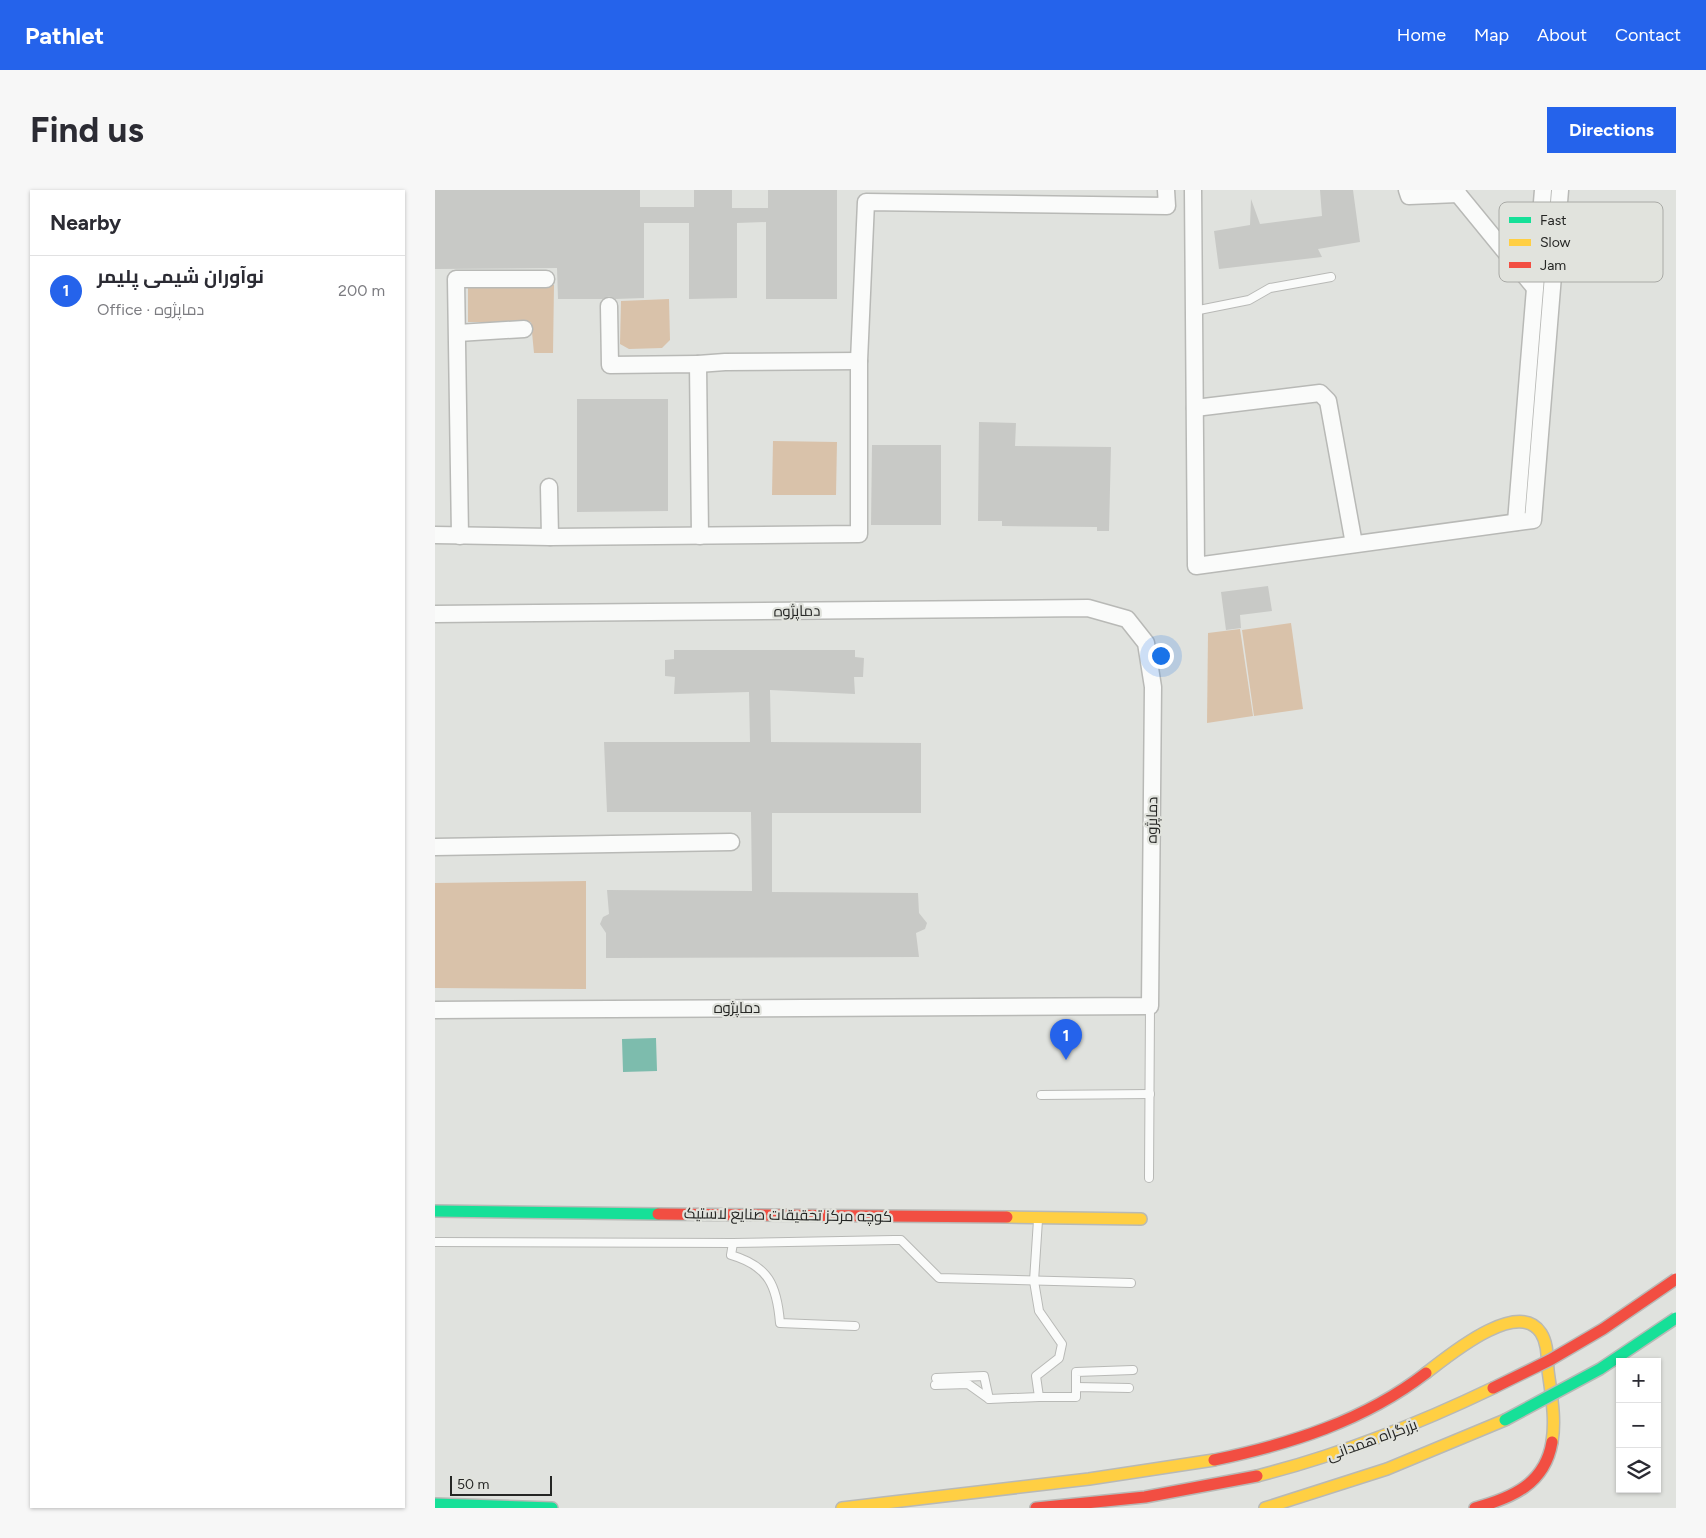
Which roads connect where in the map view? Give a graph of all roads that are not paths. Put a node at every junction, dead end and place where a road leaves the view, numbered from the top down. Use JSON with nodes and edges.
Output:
{"nodes":[{"id":1,"x":1166,"y":190,"type":"edge"},
{"id":2,"x":1193,"y":190,"type":"edge"},
{"id":3,"x":1407,"y":190,"type":"edge"},
{"id":4,"x":1457,"y":192,"type":"edge"},
{"id":5,"x":866,"y":196,"type":"edge"},
{"id":6,"x":1499,"y":244,"type":"edge"},
{"id":7,"x":1331,"y":277,"type":"dead end"},
{"id":8,"x":547,"y":279,"type":"dead end"},
{"id":9,"x":1530,"y":282,"type":"edge"},
{"id":10,"x":1535,"y":282,"type":"edge"},
{"id":11,"x":1552,"y":282,"type":"edge"},
{"id":12,"x":1535,"y":288,"type":"junction"},
{"id":13,"x":609,"y":306,"type":"dead end"},
{"id":14,"x":1194,"y":310,"type":"junction"},
{"id":15,"x":523,"y":329,"type":"dead end"},
{"id":16,"x":458,"y":333,"type":"junction"},
{"id":17,"x":859,"y":362,"type":"junction"},
{"id":18,"x":698,"y":364,"type":"junction"},
{"id":19,"x":1195,"y":408,"type":"junction"},
{"id":20,"x":549,"y":487,"type":"dead end"},
{"id":21,"x":1516,"y":522,"type":"junction"},
{"id":22,"x":435,"y":535,"type":"edge"},
{"id":23,"x":461,"y":536,"type":"junction"},
{"id":24,"x":700,"y":536,"type":"junction"},
{"id":25,"x":550,"y":537,"type":"junction"},
{"id":26,"x":1354,"y":544,"type":"junction"},
{"id":27,"x":435,"y":614,"type":"edge"},
{"id":28,"x":731,"y":842,"type":"dead end"},
{"id":29,"x":435,"y":847,"type":"edge"},
{"id":30,"x":1150,"y":1006,"type":"junction"},
{"id":31,"x":435,"y":1010,"type":"edge"},
{"id":32,"x":1150,"y":1094,"type":"junction"},
{"id":33,"x":1041,"y":1095,"type":"dead end"},
{"id":34,"x":1149,"y":1178,"type":"dead end"},
{"id":35,"x":435,"y":1210,"type":"edge"},
{"id":36,"x":1038,"y":1218,"type":"junction"},
{"id":37,"x":1141,"y":1219,"type":"dead end"},
{"id":38,"x":435,"y":1242,"type":"edge"},
{"id":39,"x":733,"y":1243,"type":"junction"},
{"id":40,"x":1676,"y":1279,"type":"edge"},
{"id":41,"x":1034,"y":1281,"type":"junction"},
{"id":42,"x":1131,"y":1283,"type":"dead end"},
{"id":43,"x":1676,"y":1318,"type":"edge"},
{"id":44,"x":855,"y":1326,"type":"dead end"},
{"id":45,"x":1133,"y":1370,"type":"dead end"},
{"id":46,"x":1076,"y":1387,"type":"junction"},
{"id":47,"x":1129,"y":1388,"type":"dead end"},
{"id":48,"x":1039,"y":1397,"type":"junction"},
{"id":49,"x":989,"y":1399,"type":"junction"},
{"id":50,"x":435,"y":1504,"type":"edge"},
{"id":51,"x":552,"y":1508,"type":"edge"},
{"id":52,"x":842,"y":1508,"type":"edge"},
{"id":53,"x":1036,"y":1508,"type":"edge"},
{"id":54,"x":1265,"y":1508,"type":"edge"},
{"id":55,"x":1475,"y":1508,"type":"edge"}],
"edges":[{"from":1,"to":5,"type":"street"},
{"from":2,"to":14,"type":"street"},
{"from":3,"to":4,"type":"street"},
{"from":4,"to":6,"type":"street"},
{"from":5,"to":17,"type":"street"},
{"from":7,"to":14,"type":"lane"},
{"from":8,"to":16,"type":"street"},
{"from":9,"to":12,"type":"street"},
{"from":10,"to":12,"type":"street"},
{"from":11,"to":21,"type":"street"},
{"from":12,"to":21,"type":"street"},
{"from":13,"to":18,"type":"street"},
{"from":14,"to":19,"type":"street"},
{"from":15,"to":16,"type":"street"},
{"from":16,"to":23,"type":"street"},
{"from":17,"to":18,"type":"street"},
{"from":17,"to":24,"type":"street"},
{"from":18,"to":24,"type":"street"},
{"from":19,"to":26,"type":"street"},
{"from":19,"to":26,"type":"street"},
{"from":20,"to":25,"type":"street"},
{"from":21,"to":26,"type":"street"},
{"from":22,"to":23,"type":"street"},
{"from":23,"to":25,"type":"street"},
{"from":24,"to":25,"type":"street"},
{"from":27,"to":30,"type":"street","name":"دماپژوه"},
{"from":28,"to":29,"type":"street"},
{"from":30,"to":31,"type":"street","name":"دماپژوه"},
{"from":30,"to":32,"type":"lane"},
{"from":32,"to":33,"type":"lane"},
{"from":32,"to":34,"type":"lane"},
{"from":35,"to":36,"type":"main road","name":"کوچه مرکز تحقیقات صنایع لاستیک"},
{"from":36,"to":37,"type":"main road","name":"کوچه مرکز تحقیقات صنایع لاستیک"},
{"from":36,"to":41,"type":"lane"},
{"from":38,"to":39,"type":"lane"},
{"from":39,"to":41,"type":"lane"},
{"from":39,"to":44,"type":"lane"},
{"from":40,"to":53,"type":"main road","name":"بزرگراه همدانی","bridge":true},
{"from":41,"to":42,"type":"lane"},
{"from":41,"to":48,"type":"lane"},
{"from":43,"to":54,"type":"main road","bridge":true},
{"from":45,"to":46,"type":"lane"},
{"from":46,"to":47,"type":"lane"},
{"from":46,"to":48,"type":"lane"},
{"from":48,"to":49,"type":"lane"},
{"from":49,"to":49,"type":"lane"},
{"from":50,"to":51,"type":"main road"},
{"from":52,"to":55,"type":"main road"}]}
